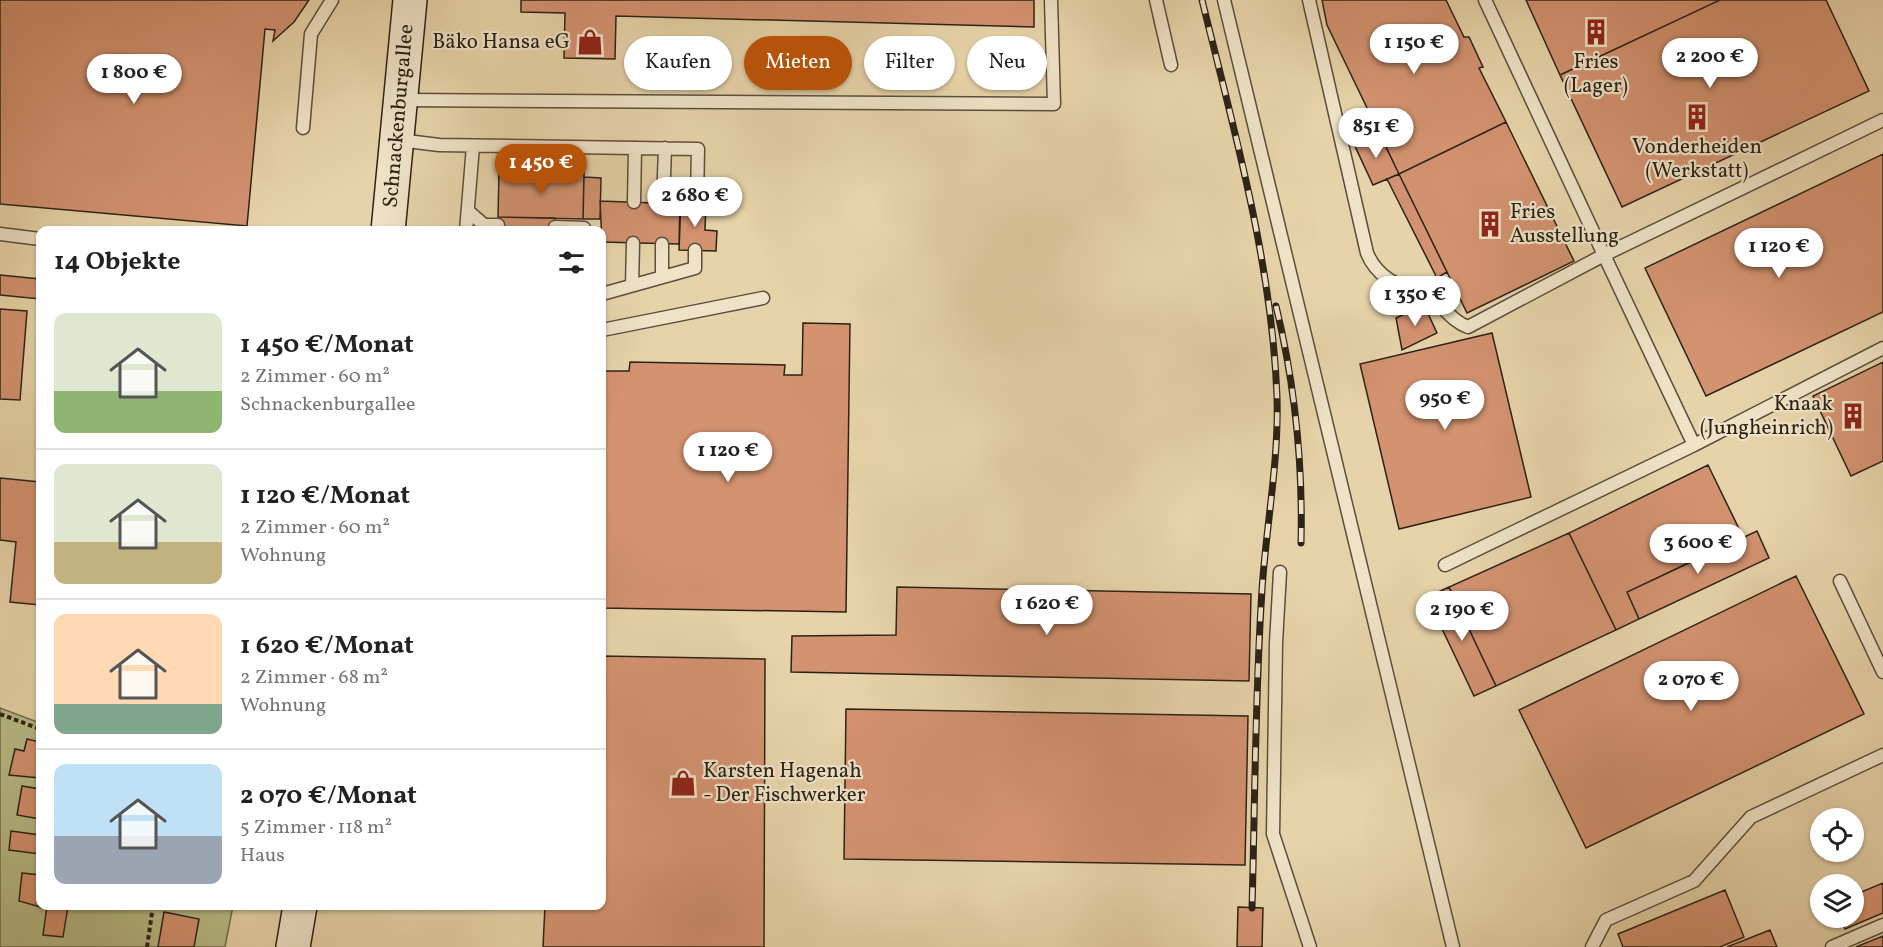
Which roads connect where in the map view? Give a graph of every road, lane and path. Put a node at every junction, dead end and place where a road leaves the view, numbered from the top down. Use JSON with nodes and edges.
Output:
{"nodes":[{"id":1,"x":332,"y":0,"type":"edge"},
{"id":2,"x":410,"y":0,"type":"edge"},
{"id":3,"x":1051,"y":0,"type":"edge"},
{"id":4,"x":1156,"y":0,"type":"edge"},
{"id":5,"x":1224,"y":0,"type":"edge"},
{"id":6,"x":1309,"y":0,"type":"edge"},
{"id":7,"x":1485,"y":0,"type":"edge"},
{"id":8,"x":1171,"y":65,"type":"dead end"},
{"id":9,"x":401,"y":100,"type":"junction"},
{"id":10,"x":1883,"y":120,"type":"edge"},
{"id":11,"x":303,"y":128,"type":"dead end"},
{"id":12,"x":397,"y":140,"type":"junction"},
{"id":13,"x":473,"y":146,"type":"junction"},
{"id":14,"x":635,"y":148,"type":"junction"},
{"id":15,"x":665,"y":148,"type":"junction"},
{"id":16,"x":697,"y":200,"type":"dead end"},
{"id":17,"x":634,"y":202,"type":"dead end"},
{"id":18,"x":663,"y":203,"type":"dead end"},
{"id":19,"x":468,"y":211,"type":"junction"},
{"id":20,"x":498,"y":225,"type":"dead end"},
{"id":21,"x":388,"y":226,"type":"edge"},
{"id":22,"x":466,"y":226,"type":"edge"},
{"id":23,"x":482,"y":226,"type":"edge"},
{"id":24,"x":493,"y":226,"type":"edge"},
{"id":25,"x":0,"y":234,"type":"edge"},
{"id":26,"x":36,"y":238,"type":"edge"},
{"id":27,"x":633,"y":243,"type":"dead end"},
{"id":28,"x":662,"y":244,"type":"dead end"},
{"id":29,"x":695,"y":250,"type":"dead end"},
{"id":30,"x":1604,"y":255,"type":"junction"},
{"id":31,"x":662,"y":277,"type":"junction"},
{"id":32,"x":632,"y":285,"type":"junction"},
{"id":33,"x":606,"y":293,"type":"edge"},
{"id":34,"x":763,"y":298,"type":"dead end"},
{"id":35,"x":606,"y":329,"type":"edge"},
{"id":36,"x":1883,"y":348,"type":"edge"},
{"id":37,"x":1694,"y":445,"type":"junction"},
{"id":38,"x":1445,"y":565,"type":"dead end"},
{"id":39,"x":1280,"y":572,"type":"dead end"},
{"id":40,"x":1840,"y":581,"type":"dead end"},
{"id":41,"x":1883,"y":672,"type":"edge"},
{"id":42,"x":0,"y":714,"type":"edge"},
{"id":43,"x":36,"y":728,"type":"edge"},
{"id":44,"x":1883,"y":755,"type":"edge"},
{"id":45,"x":152,"y":910,"type":"edge"},
{"id":46,"x":299,"y":910,"type":"edge"},
{"id":47,"x":1883,"y":925,"type":"edge"},
{"id":48,"x":147,"y":947,"type":"edge"},
{"id":49,"x":293,"y":947,"type":"edge"},
{"id":50,"x":1310,"y":947,"type":"edge"},
{"id":51,"x":1453,"y":947,"type":"edge"},
{"id":52,"x":1592,"y":947,"type":"edge"},
{"id":53,"x":1832,"y":947,"type":"edge"}],
"edges":[{"from":1,"to":11,"type":"lane"},
{"from":2,"to":9,"type":"main road","name":"Schnackenburgallee"},
{"from":3,"to":9,"type":"lane"},
{"from":4,"to":8,"type":"lane"},
{"from":5,"to":51,"type":"lane"},
{"from":6,"to":30,"type":"lane"},
{"from":7,"to":30,"type":"lane"},
{"from":9,"to":12,"type":"main road","name":"Schnackenburgallee"},
{"from":10,"to":30,"type":"lane"},
{"from":12,"to":13,"type":"lane"},
{"from":12,"to":21,"type":"main road","name":"Schnackenburgallee"},
{"from":13,"to":14,"type":"lane"},
{"from":13,"to":19,"type":"lane"},
{"from":14,"to":15,"type":"lane"},
{"from":14,"to":17,"type":"lane"},
{"from":15,"to":16,"type":"lane"},
{"from":15,"to":18,"type":"lane"},
{"from":19,"to":22,"type":"lane"},
{"from":19,"to":23,"type":"lane"},
{"from":20,"to":24,"type":"lane"},
{"from":25,"to":26,"type":"lane"},
{"from":27,"to":32,"type":"lane"},
{"from":28,"to":31,"type":"lane"},
{"from":29,"to":31,"type":"lane"},
{"from":30,"to":37,"type":"lane"},
{"from":31,"to":32,"type":"lane"},
{"from":32,"to":33,"type":"lane"},
{"from":34,"to":35,"type":"lane"},
{"from":36,"to":37,"type":"lane"},
{"from":37,"to":38,"type":"lane"},
{"from":39,"to":50,"type":"lane"},
{"from":40,"to":41,"type":"lane"},
{"from":42,"to":43,"type":"path"},
{"from":44,"to":52,"type":"lane"},
{"from":45,"to":48,"type":"path"},
{"from":46,"to":49,"type":"main road"},
{"from":47,"to":53,"type":"lane"}]}
